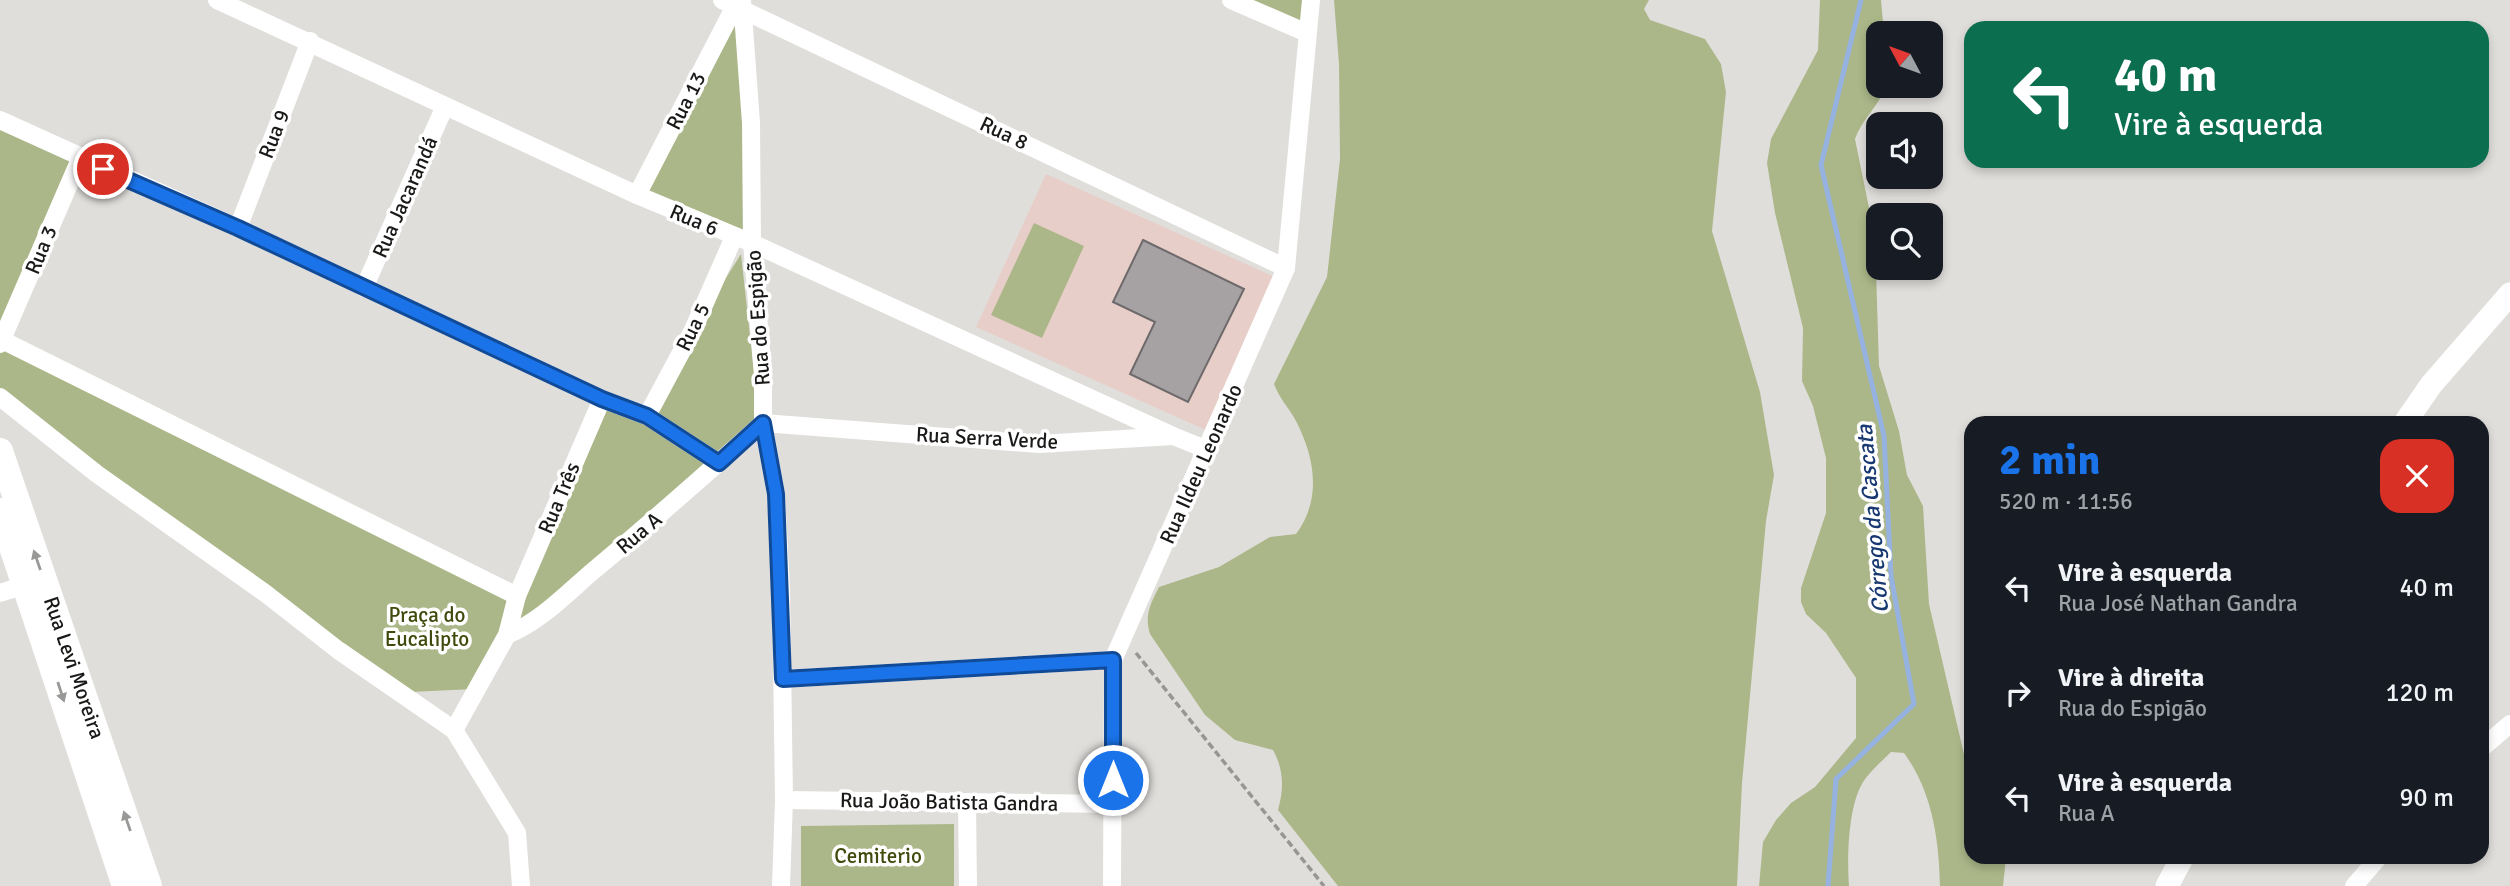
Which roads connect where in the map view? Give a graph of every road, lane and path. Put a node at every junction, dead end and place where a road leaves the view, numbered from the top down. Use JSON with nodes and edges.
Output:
{"nodes":[{"id":1,"x":1231,"y":0,"type":"edge"},
{"id":2,"x":1311,"y":0,"type":"edge"},
{"id":3,"x":224,"y":2,"type":"edge"},
{"id":4,"x":735,"y":4,"type":"edge"},
{"id":5,"x":1307,"y":33,"type":"junction"},
{"id":6,"x":310,"y":41,"type":"junction"},
{"id":7,"x":445,"y":106,"type":"junction"},
{"id":8,"x":0,"y":120,"type":"edge"},
{"id":9,"x":80,"y":159,"type":"junction"},
{"id":10,"x":637,"y":195,"type":"junction"},
{"id":11,"x":238,"y":228,"type":"junction"},
{"id":12,"x":734,"y":237,"type":"junction"},
{"id":13,"x":752,"y":243,"type":"junction"},
{"id":14,"x":1286,"y":268,"type":"junction"},
{"id":15,"x":364,"y":288,"type":"junction"},
{"id":16,"x":2510,"y":294,"type":"edge"},
{"id":17,"x":1,"y":342,"type":"edge"},
{"id":18,"x":0,"y":397,"type":"edge"},
{"id":19,"x":602,"y":399,"type":"junction"},
{"id":20,"x":647,"y":416,"type":"junction"},
{"id":21,"x":2410,"y":416,"type":"edge"},
{"id":22,"x":763,"y":423,"type":"junction"},
{"id":23,"x":1173,"y":436,"type":"junction"},
{"id":24,"x":1208,"y":450,"type":"junction"},
{"id":25,"x":0,"y":451,"type":"edge"},
{"id":26,"x":719,"y":463,"type":"junction"},
{"id":27,"x":0,"y":511,"type":"edge"},
{"id":28,"x":26,"y":585,"type":"junction"},
{"id":29,"x":0,"y":593,"type":"edge"},
{"id":30,"x":517,"y":596,"type":"junction"},
{"id":31,"x":507,"y":635,"type":"junction"},
{"id":32,"x":1124,"y":637,"type":"junction"},
{"id":33,"x":1113,"y":660,"type":"junction"},
{"id":34,"x":783,"y":679,"type":"junction"},
{"id":35,"x":2510,"y":724,"type":"edge"},
{"id":36,"x":454,"y":730,"type":"junction"},
{"id":37,"x":2489,"y":742,"type":"edge"},
{"id":38,"x":785,"y":800,"type":"junction"},
{"id":39,"x":967,"y":802,"type":"junction"},
{"id":40,"x":1113,"y":804,"type":"junction"},
{"id":41,"x":2179,"y":864,"type":"edge"},
{"id":42,"x":2373,"y":864,"type":"edge"},
{"id":43,"x":125,"y":886,"type":"edge"},
{"id":44,"x":149,"y":886,"type":"edge"},
{"id":45,"x":521,"y":886,"type":"edge"},
{"id":46,"x":781,"y":886,"type":"edge"},
{"id":47,"x":968,"y":886,"type":"edge"},
{"id":48,"x":1112,"y":886,"type":"edge"},
{"id":49,"x":1324,"y":886,"type":"edge"},
{"id":50,"x":2167,"y":886,"type":"edge"},
{"id":51,"x":2354,"y":886,"type":"edge"}],
"edges":[{"from":1,"to":5,"type":"street"},
{"from":2,"to":5,"type":"street","name":"Rua Ildeu Leonardo"},
{"from":3,"to":6,"type":"street","name":"Rua 6"},
{"from":4,"to":10,"type":"street","name":"Rua 13"},
{"from":4,"to":13,"type":"street","name":"Rua do Espigão"},
{"from":4,"to":14,"type":"street","name":"Rua 8"},
{"from":5,"to":14,"type":"street","name":"Rua Ildeu Leonardo"},
{"from":6,"to":7,"type":"street","name":"Rua 6"},
{"from":6,"to":11,"type":"street","name":"Rua 9"},
{"from":7,"to":10,"type":"street","name":"Rua 6"},
{"from":7,"to":15,"type":"street","name":"Rua Jacarandá"},
{"from":8,"to":9,"type":"street"},
{"from":9,"to":11,"type":"street"},
{"from":9,"to":17,"type":"street","name":"Rua 3"},
{"from":10,"to":12,"type":"street","name":"Rua 6"},
{"from":11,"to":15,"type":"street"},
{"from":12,"to":13,"type":"street","name":"Rua 6"},
{"from":12,"to":20,"type":"street","name":"Rua 5"},
{"from":13,"to":22,"type":"street","name":"Rua do Espigão"},
{"from":13,"to":23,"type":"street","name":"Rua 6"},
{"from":14,"to":24,"type":"street","name":"Rua Ildeu Leonardo"},
{"from":15,"to":19,"type":"street"},
{"from":16,"to":21,"type":"street"},
{"from":17,"to":30,"type":"street"},
{"from":18,"to":36,"type":"street"},
{"from":19,"to":20,"type":"street"},
{"from":19,"to":30,"type":"street","name":"Rua Três"},
{"from":20,"to":26,"type":"street"},
{"from":22,"to":23,"type":"street","name":"Rua Serra Verde"},
{"from":22,"to":26,"type":"street","name":"Rua A"},
{"from":22,"to":34,"type":"street","name":"Rua do Espigão"},
{"from":23,"to":24,"type":"street","name":"Rua Serra Verde"},
{"from":24,"to":32,"type":"street","name":"Rua Ildeu Leonardo"},
{"from":44,"to":25,"type":"main road","name":"Rua Levi Moreira","one_way":true},
{"from":26,"to":31,"type":"street","name":"Rua A"},
{"from":27,"to":28,"type":"main road","name":"Rua Levi Moreira"},
{"from":28,"to":29,"type":"street"},
{"from":28,"to":43,"type":"main road","name":"Rua Levi Moreira","one_way":true},
{"from":30,"to":31,"type":"street"},
{"from":31,"to":36,"type":"street"},
{"from":32,"to":33,"type":"street","name":"Rua Ildeu Leonardo"},
{"from":32,"to":49,"type":"path"},
{"from":33,"to":34,"type":"street"},
{"from":33,"to":40,"type":"street"},
{"from":34,"to":38,"type":"street","name":"Rua do Espigão"},
{"from":35,"to":37,"type":"street"},
{"from":36,"to":45,"type":"street"},
{"from":38,"to":39,"type":"street","name":"Rua João Batista Gandra"},
{"from":38,"to":46,"type":"street","name":"Rua do Espigão"},
{"from":39,"to":40,"type":"street","name":"Rua João Batista Gandra"},
{"from":39,"to":47,"type":"street"},
{"from":40,"to":48,"type":"street"},
{"from":41,"to":50,"type":"street"},
{"from":42,"to":51,"type":"street"}]}
